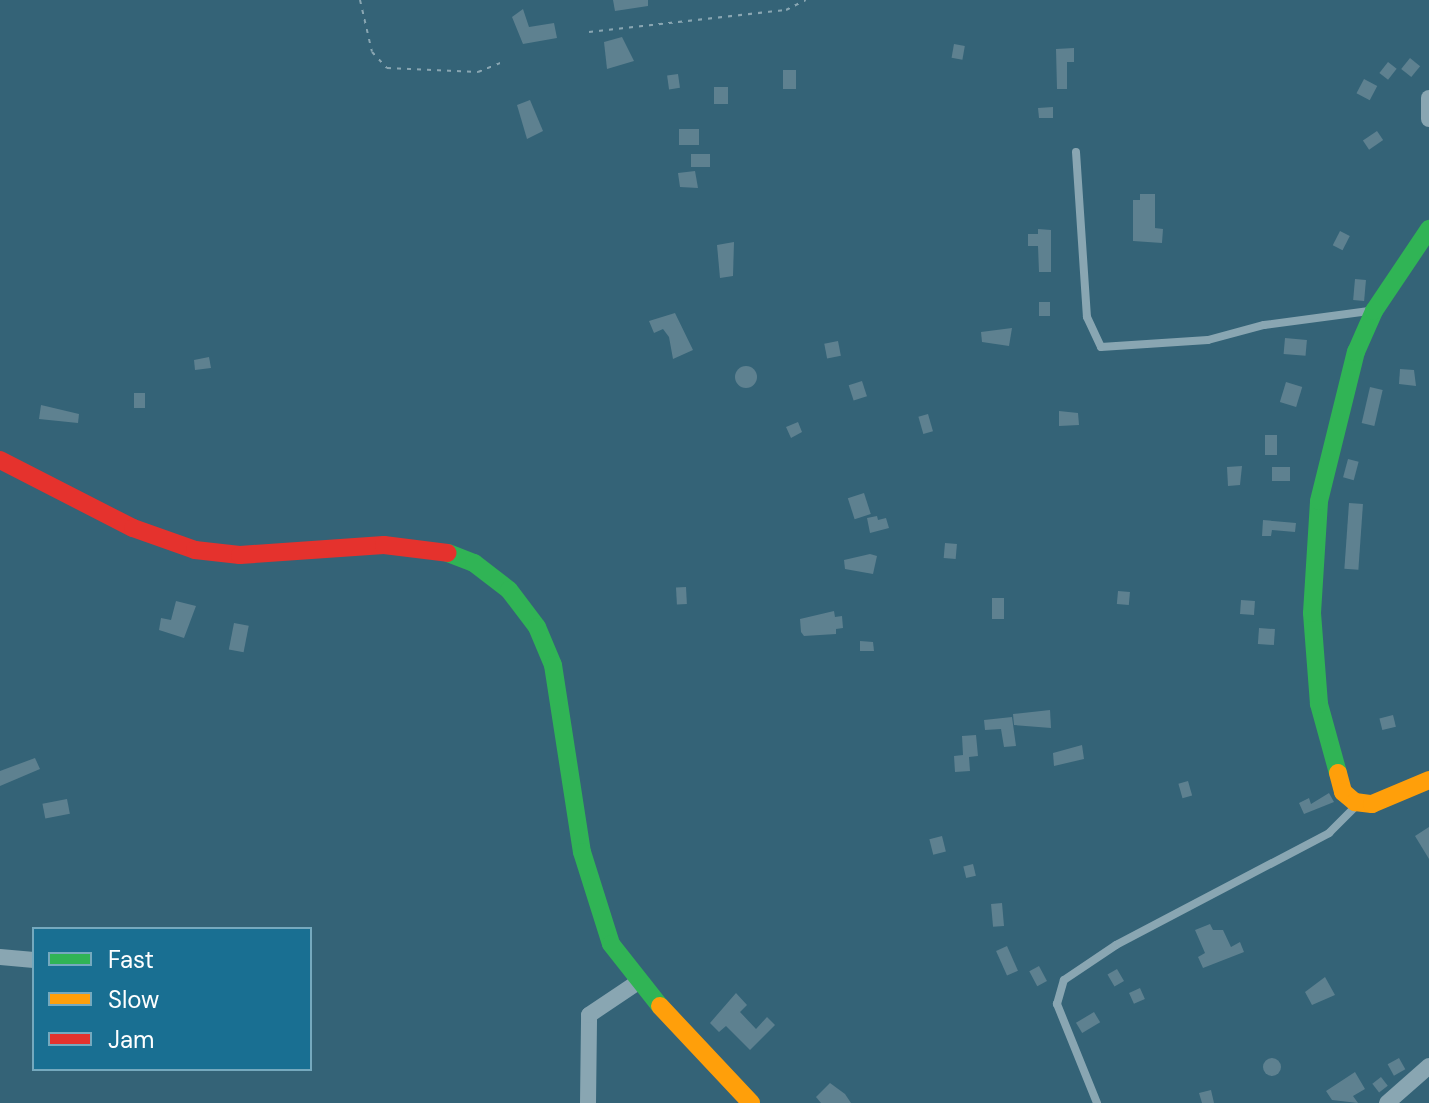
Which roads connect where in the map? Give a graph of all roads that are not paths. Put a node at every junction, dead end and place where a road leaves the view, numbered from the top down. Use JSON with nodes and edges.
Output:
{"nodes":[{"id":1,"x":1429,"y":98,"type":"edge"},
{"id":2,"x":1429,"y":119,"type":"edge"},
{"id":3,"x":1076,"y":152,"type":"dead end"},
{"id":4,"x":1429,"y":229,"type":"edge"},
{"id":5,"x":1374,"y":311,"type":"junction"},
{"id":6,"x":0,"y":460,"type":"edge"},
{"id":7,"x":1429,"y":780,"type":"edge"},
{"id":8,"x":1359,"y":803,"type":"junction"},
{"id":9,"x":0,"y":957,"type":"edge"},
{"id":10,"x":32,"y":960,"type":"edge"},
{"id":11,"x":638,"y":982,"type":"junction"},
{"id":12,"x":1429,"y":1066,"type":"edge"},
{"id":13,"x":588,"y":1103,"type":"edge"},
{"id":14,"x":751,"y":1103,"type":"edge"},
{"id":15,"x":1097,"y":1103,"type":"edge"},
{"id":16,"x":1387,"y":1103,"type":"edge"}],
"edges":[{"from":1,"to":2,"type":"street"},
{"from":3,"to":5,"type":"lane"},
{"from":4,"to":5,"type":"street"},
{"from":5,"to":8,"type":"street"},
{"from":6,"to":11,"type":"street"},
{"from":7,"to":8,"type":"street"},
{"from":8,"to":15,"type":"lane"},
{"from":9,"to":10,"type":"street"},
{"from":11,"to":13,"type":"street"},
{"from":11,"to":14,"type":"street"},
{"from":12,"to":16,"type":"street"}]}
